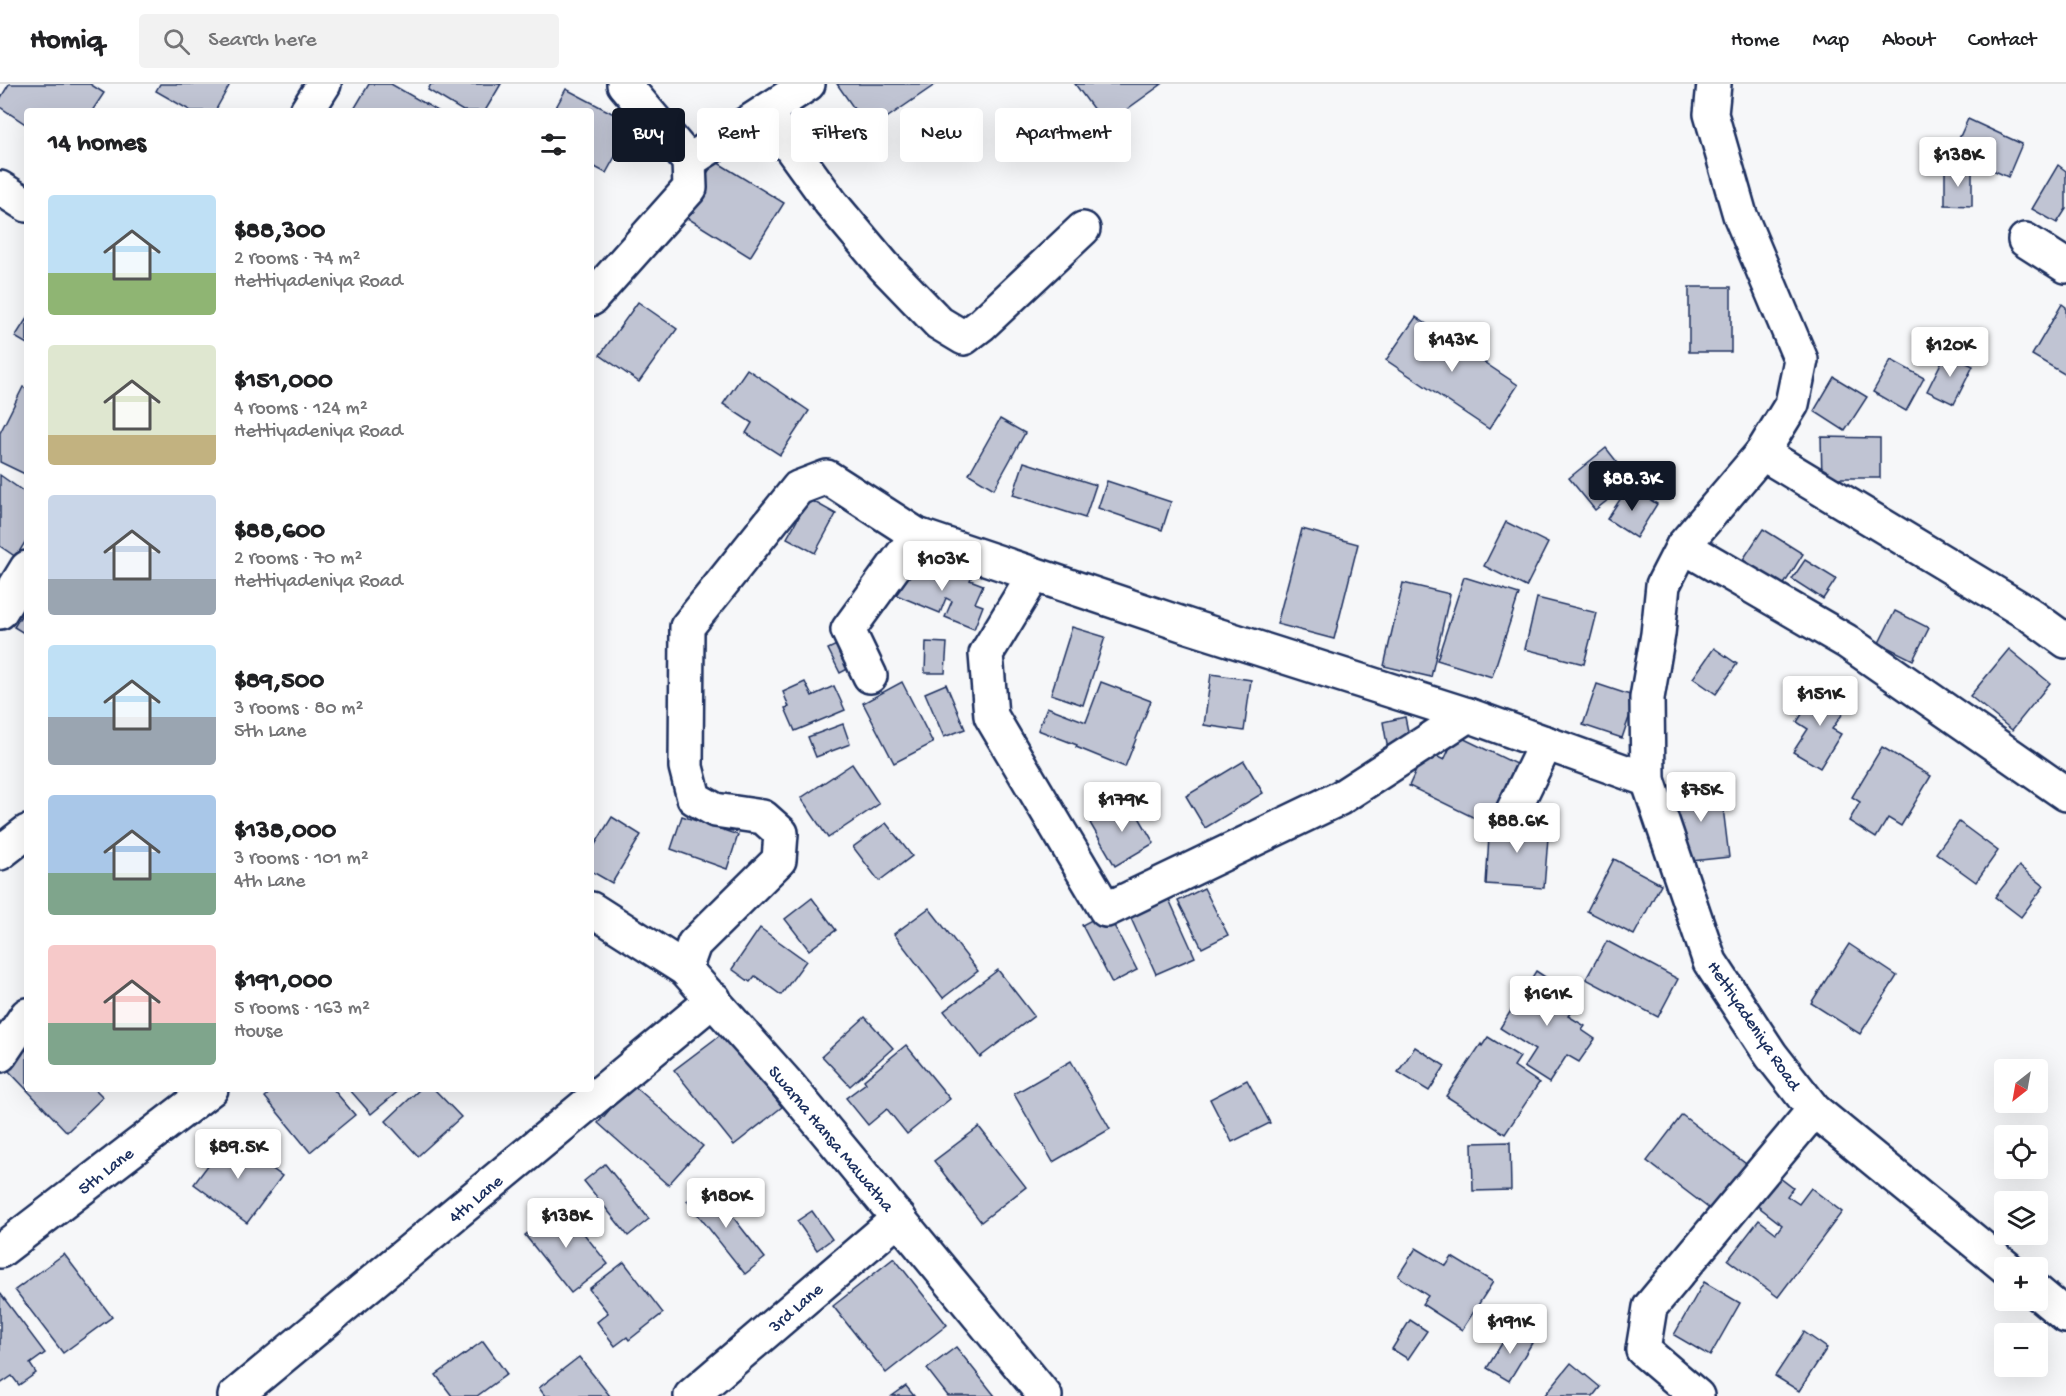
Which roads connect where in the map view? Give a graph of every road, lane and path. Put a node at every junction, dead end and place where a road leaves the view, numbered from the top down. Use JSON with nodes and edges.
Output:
{"nodes":[{"id":1,"x":324,"y":84,"type":"edge"},
{"id":2,"x":624,"y":84,"type":"edge"},
{"id":3,"x":808,"y":84,"type":"edge"},
{"id":4,"x":1714,"y":84,"type":"edge"},
{"id":5,"x":309,"y":108,"type":"edge"},
{"id":6,"x":771,"y":108,"type":"edge"},
{"id":7,"x":779,"y":131,"type":"edge"},
{"id":8,"x":697,"y":156,"type":"edge"},
{"id":9,"x":689,"y":161,"type":"junction"},
{"id":10,"x":0,"y":189,"type":"edge"},
{"id":11,"x":24,"y":204,"type":"edge"},
{"id":12,"x":1083,"y":229,"type":"dead end"},
{"id":13,"x":2025,"y":240,"type":"dead end"},
{"id":14,"x":2066,"y":266,"type":"edge"},
{"id":15,"x":594,"y":296,"type":"edge"},
{"id":16,"x":1762,"y":453,"type":"junction"},
{"id":17,"x":917,"y":535,"type":"junction"},
{"id":18,"x":1683,"y":546,"type":"junction"},
{"id":19,"x":24,"y":573,"type":"edge"},
{"id":20,"x":1034,"y":575,"type":"junction"},
{"id":21,"x":0,"y":612,"type":"edge"},
{"id":22,"x":2066,"y":641,"type":"edge"},
{"id":23,"x":870,"y":676,"type":"dead end"},
{"id":24,"x":1468,"y":715,"type":"junction"},
{"id":25,"x":1546,"y":743,"type":"junction"},
{"id":26,"x":1648,"y":780,"type":"junction"},
{"id":27,"x":2066,"y":794,"type":"edge"},
{"id":28,"x":1513,"y":811,"type":"dead end"},
{"id":29,"x":24,"y":834,"type":"edge"},
{"id":30,"x":0,"y":854,"type":"edge"},
{"id":31,"x":594,"y":911,"type":"edge"},
{"id":32,"x":685,"y":969,"type":"junction"},
{"id":33,"x":714,"y":999,"type":"junction"},
{"id":34,"x":24,"y":1019,"type":"edge"},
{"id":35,"x":0,"y":1055,"type":"edge"},
{"id":36,"x":207,"y":1092,"type":"edge"},
{"id":37,"x":1814,"y":1110,"type":"junction"},
{"id":38,"x":899,"y":1218,"type":"junction"},
{"id":39,"x":0,"y":1251,"type":"edge"},
{"id":40,"x":1994,"y":1257,"type":"edge"},
{"id":41,"x":2048,"y":1301,"type":"edge"},
{"id":42,"x":2066,"y":1316,"type":"edge"},
{"id":43,"x":235,"y":1396,"type":"edge"},
{"id":44,"x":691,"y":1396,"type":"edge"},
{"id":45,"x":1045,"y":1396,"type":"edge"},
{"id":46,"x":1697,"y":1396,"type":"edge"}],
"edges":[{"from":1,"to":5,"type":"street"},
{"from":2,"to":9,"type":"street"},
{"from":3,"to":6,"type":"street"},
{"from":4,"to":16,"type":"street","name":"Hettiyadeniya Road"},
{"from":7,"to":12,"type":"street"},
{"from":8,"to":9,"type":"street"},
{"from":9,"to":15,"type":"street"},
{"from":10,"to":11,"type":"street"},
{"from":13,"to":14,"type":"street"},
{"from":16,"to":18,"type":"street","name":"Hettiyadeniya Road"},
{"from":16,"to":22,"type":"street"},
{"from":17,"to":20,"type":"street"},
{"from":17,"to":23,"type":"street"},
{"from":17,"to":32,"type":"street"},
{"from":18,"to":26,"type":"street","name":"Hettiyadeniya Road"},
{"from":18,"to":27,"type":"street"},
{"from":19,"to":21,"type":"street"},
{"from":20,"to":24,"type":"street"},
{"from":20,"to":24,"type":"street"},
{"from":24,"to":25,"type":"street"},
{"from":25,"to":26,"type":"street"},
{"from":25,"to":28,"type":"street"},
{"from":26,"to":37,"type":"street","name":"Hettiyadeniya Road"},
{"from":29,"to":30,"type":"street"},
{"from":31,"to":32,"type":"street","name":"Swarna Hansa Mawatha"},
{"from":32,"to":33,"type":"street","name":"Swarna Hansa Mawatha"},
{"from":33,"to":38,"type":"street","name":"Swarna Hansa Mawatha"},
{"from":33,"to":43,"type":"street","name":"4th Lane"},
{"from":34,"to":35,"type":"street"},
{"from":36,"to":39,"type":"street","name":"5th Lane"},
{"from":37,"to":40,"type":"street","name":"Hettiyadeniya Road"},
{"from":37,"to":46,"type":"street"},
{"from":38,"to":44,"type":"street","name":"3rd Lane"},
{"from":38,"to":45,"type":"street","name":"Swarna Hansa Mawatha"},
{"from":41,"to":42,"type":"street"}]}
